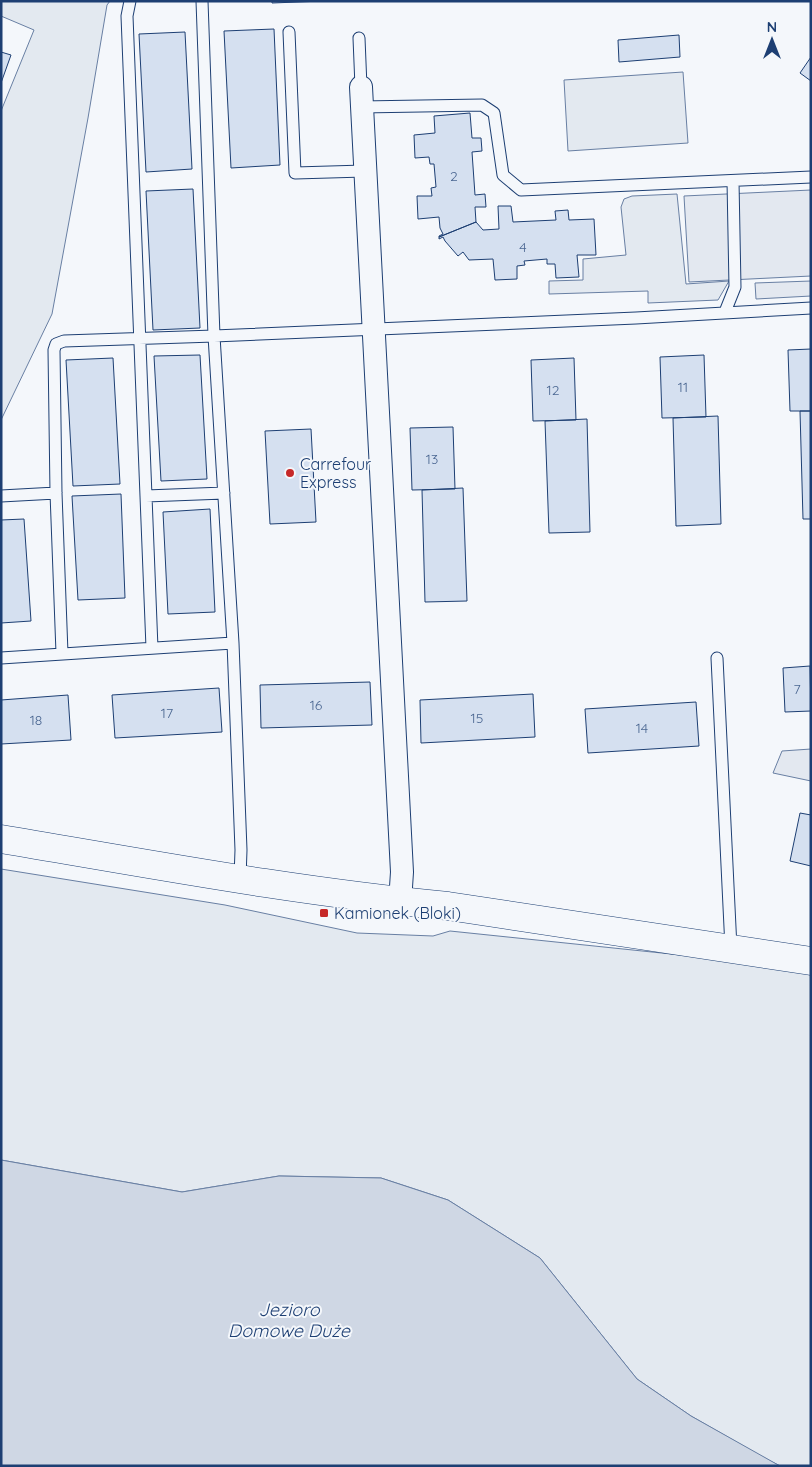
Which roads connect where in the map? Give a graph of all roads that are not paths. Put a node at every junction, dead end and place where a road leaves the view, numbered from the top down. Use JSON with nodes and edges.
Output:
{"nodes":[{"id":1,"x":130,"y":1,"type":"edge"},
{"id":2,"x":202,"y":1,"type":"edge"},
{"id":3,"x":289,"y":32,"type":"dead end"},
{"id":4,"x":358,"y":38,"type":"dead end"},
{"id":5,"x":361,"y":97,"type":"junction"},
{"id":6,"x":364,"y":171,"type":"junction"},
{"id":7,"x":811,"y":177,"type":"edge"},
{"id":8,"x":733,"y":182,"type":"junction"},
{"id":9,"x":811,"y":308,"type":"edge"},
{"id":10,"x":725,"y":312,"type":"junction"},
{"id":11,"x":372,"y":329,"type":"junction"},
{"id":12,"x":214,"y":336,"type":"junction"},
{"id":13,"x":140,"y":338,"type":"junction"},
{"id":14,"x":56,"y":493,"type":"junction"},
{"id":15,"x":224,"y":493,"type":"junction"},
{"id":16,"x":1,"y":496,"type":"edge"},
{"id":17,"x":146,"y":496,"type":"junction"},
{"id":18,"x":233,"y":643,"type":"junction"},
{"id":19,"x":152,"y":648,"type":"junction"},
{"id":20,"x":62,"y":653,"type":"junction"},
{"id":21,"x":1,"y":658,"type":"edge"},
{"id":22,"x":717,"y":658,"type":"dead end"},
{"id":23,"x":1,"y":839,"type":"edge"},
{"id":24,"x":240,"y":880,"type":"junction"},
{"id":25,"x":400,"y":902,"type":"junction"},
{"id":26,"x":731,"y":949,"type":"junction"},
{"id":27,"x":811,"y":961,"type":"edge"}],
"edges":[{"from":1,"to":13,"type":"lane"},
{"from":2,"to":12,"type":"lane"},
{"from":3,"to":6,"type":"lane"},
{"from":4,"to":5,"type":"lane"},
{"from":5,"to":6,"type":"street"},
{"from":5,"to":8,"type":"lane"},
{"from":6,"to":11,"type":"street"},
{"from":7,"to":8,"type":"lane"},
{"from":8,"to":10,"type":"lane"},
{"from":9,"to":10,"type":"lane"},
{"from":10,"to":11,"type":"lane"},
{"from":11,"to":12,"type":"lane"},
{"from":11,"to":25,"type":"street"},
{"from":12,"to":13,"type":"lane"},
{"from":12,"to":15,"type":"lane"},
{"from":13,"to":14,"type":"lane"},
{"from":13,"to":17,"type":"lane"},
{"from":14,"to":16,"type":"lane"},
{"from":14,"to":20,"type":"lane"},
{"from":15,"to":17,"type":"lane"},
{"from":15,"to":18,"type":"lane"},
{"from":17,"to":19,"type":"lane"},
{"from":18,"to":19,"type":"lane"},
{"from":18,"to":24,"type":"lane"},
{"from":19,"to":20,"type":"lane"},
{"from":20,"to":21,"type":"lane"},
{"from":22,"to":26,"type":"lane"},
{"from":23,"to":24,"type":"street"},
{"from":24,"to":25,"type":"street"},
{"from":25,"to":26,"type":"street"},
{"from":26,"to":27,"type":"street"}]}
